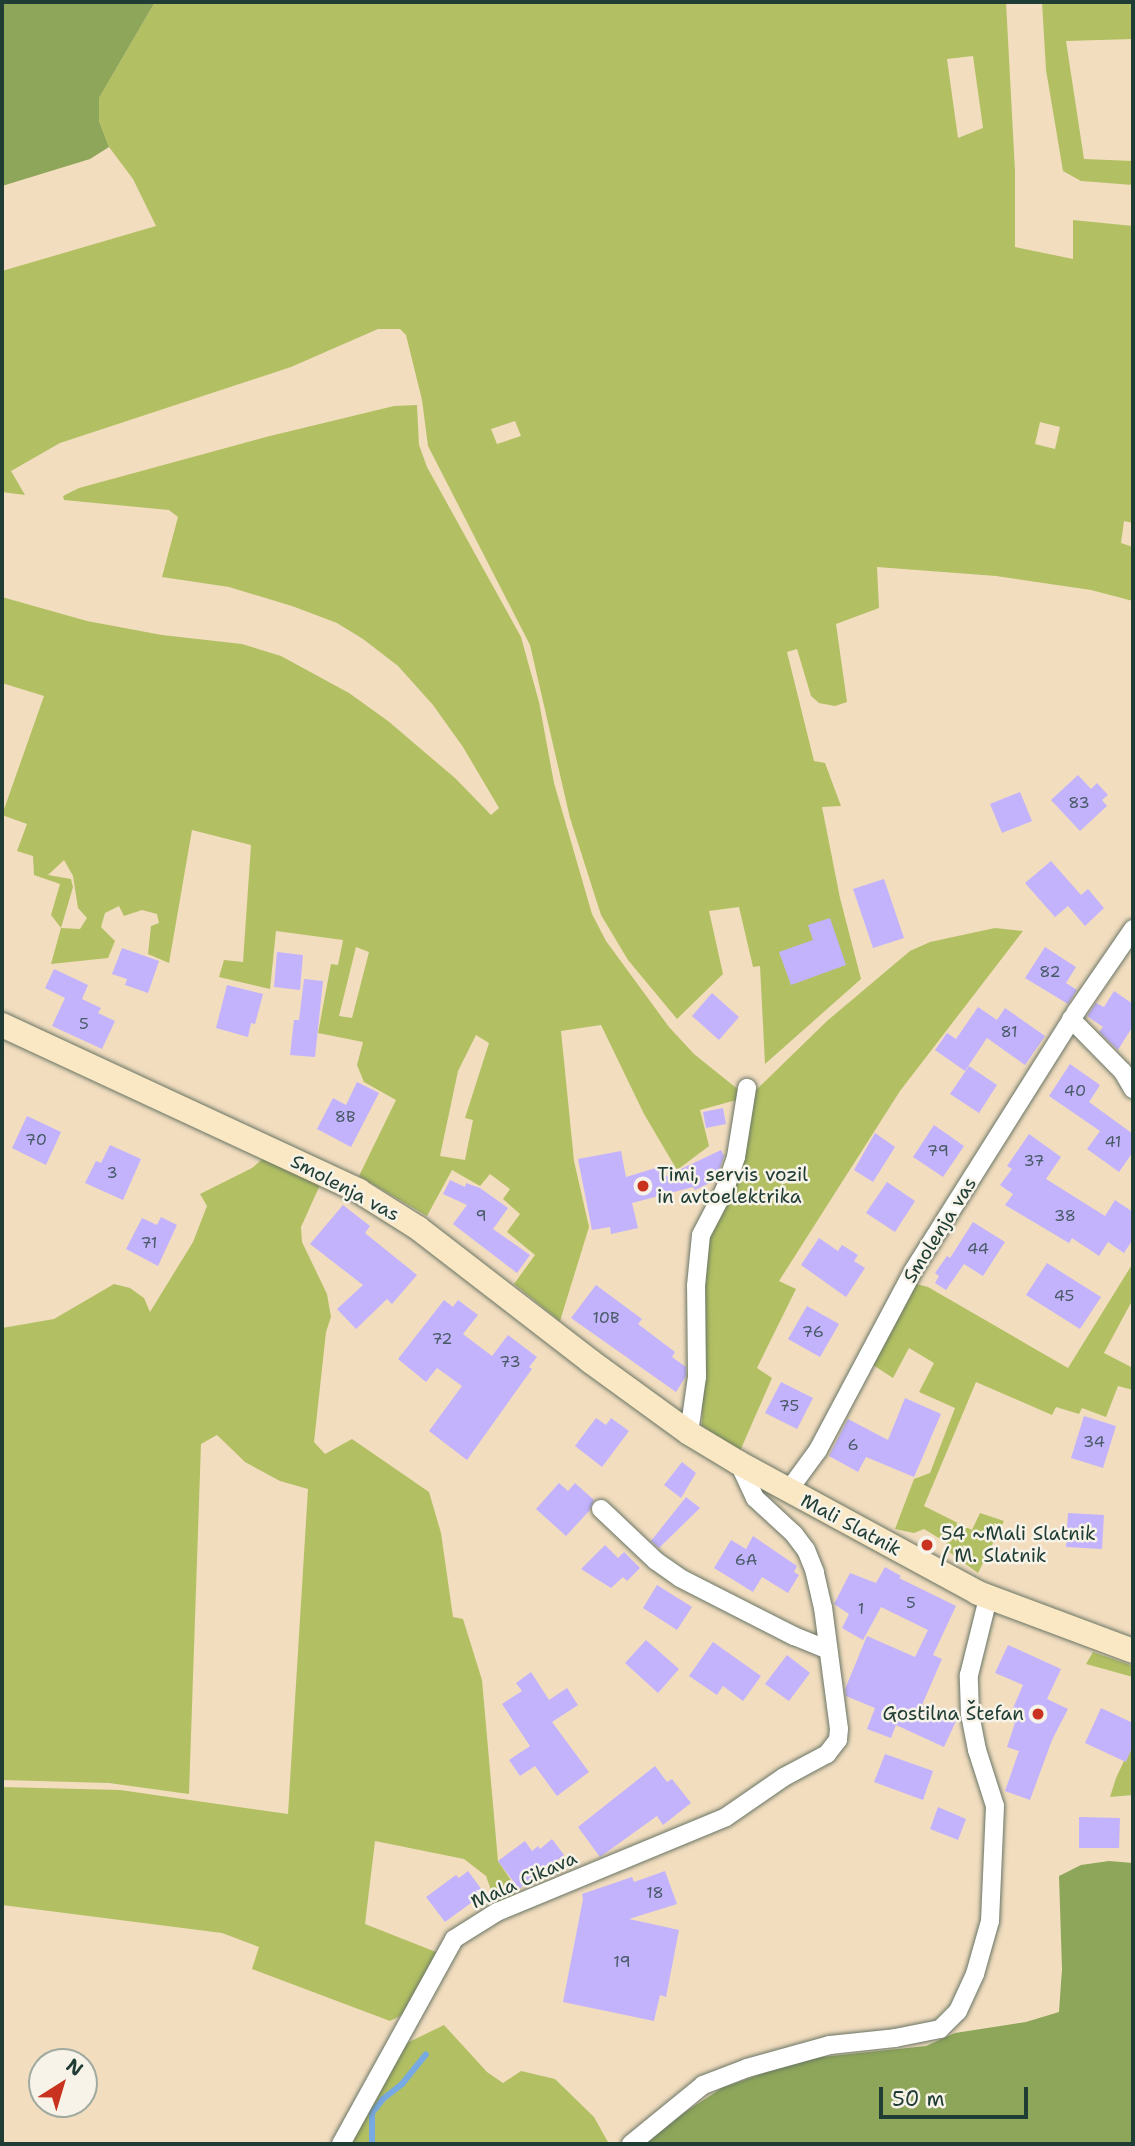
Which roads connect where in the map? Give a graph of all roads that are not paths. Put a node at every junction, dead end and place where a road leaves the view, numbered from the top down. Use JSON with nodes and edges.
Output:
{"nodes":[{"id":1,"x":1133,"y":929,"type":"edge"},
{"id":2,"x":1071,"y":1019,"type":"junction"},
{"id":3,"x":2,"y":1025,"type":"edge"},
{"id":4,"x":747,"y":1088,"type":"dead end"},
{"id":5,"x":1133,"y":1089,"type":"edge"},
{"id":6,"x":689,"y":1433,"type":"junction"},
{"id":7,"x":739,"y":1463,"type":"junction"},
{"id":8,"x":788,"y":1491,"type":"junction"},
{"id":9,"x":601,"y":1509,"type":"dead end"},
{"id":10,"x":988,"y":1598,"type":"junction"},
{"id":11,"x":826,"y":1649,"type":"junction"},
{"id":12,"x":1133,"y":1651,"type":"edge"},
{"id":13,"x":341,"y":2144,"type":"edge"},
{"id":14,"x":631,"y":2144,"type":"edge"}],
"edges":[{"from":1,"to":2,"type":"street","name":"Smolenja vas"},
{"from":2,"to":5,"type":"street"},
{"from":2,"to":8,"type":"street","name":"Smolenja vas"},
{"from":3,"to":6,"type":"main road","name":"Smolenja vas"},
{"from":4,"to":6,"type":"street"},
{"from":6,"to":7,"type":"main road","name":"Smolenja vas"},
{"from":7,"to":8,"type":"main road","name":"Smolenja vas"},
{"from":7,"to":11,"type":"street"},
{"from":8,"to":10,"type":"main road","name":"Mali Slatnik"},
{"from":9,"to":11,"type":"street"},
{"from":10,"to":12,"type":"main road","name":"Mali Slatnik"},
{"from":10,"to":14,"type":"street"},
{"from":11,"to":13,"type":"street","name":"Mala Cikava"}]}
